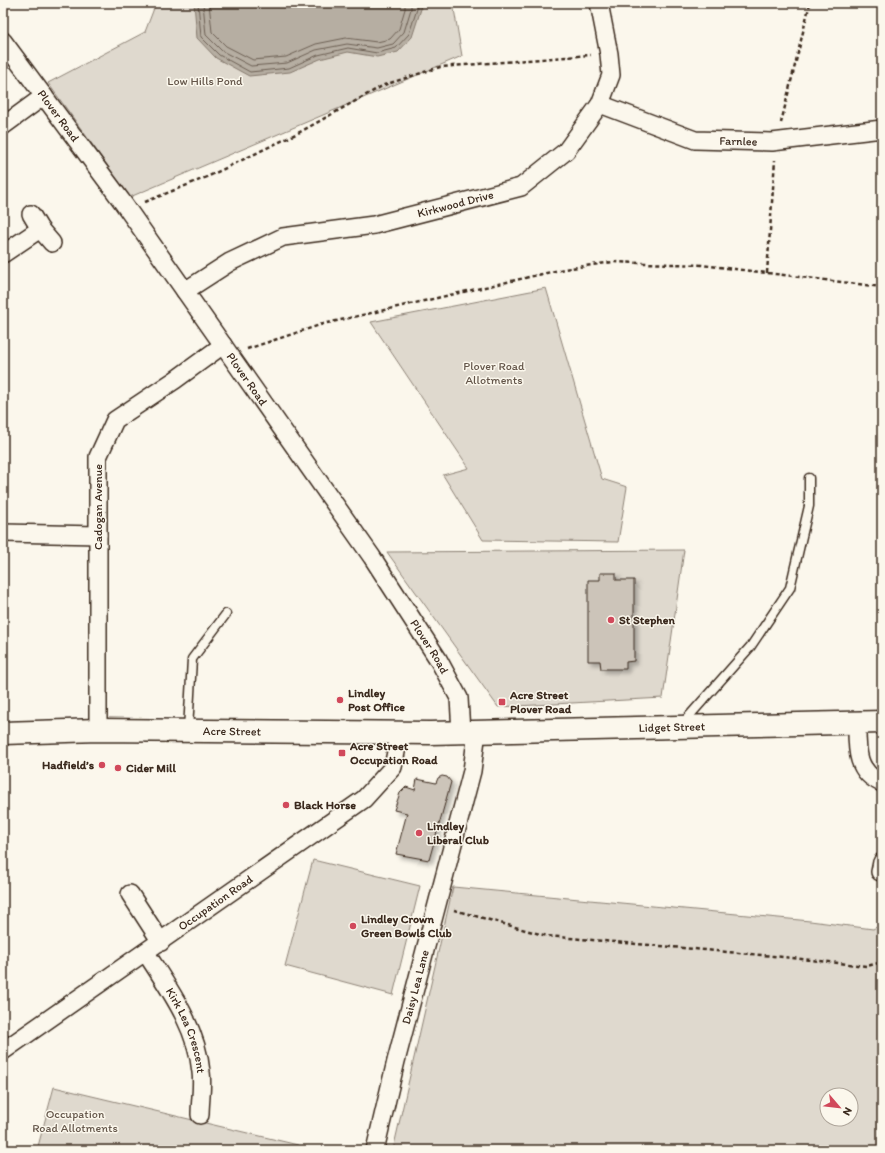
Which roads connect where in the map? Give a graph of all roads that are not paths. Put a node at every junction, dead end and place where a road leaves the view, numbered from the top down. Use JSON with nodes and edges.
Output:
{"nodes":[{"id":1,"x":599,"y":3,"type":"edge"},
{"id":2,"x":3,"y":42,"type":"edge"},
{"id":3,"x":44,"y":96,"type":"junction"},
{"id":4,"x":600,"y":104,"type":"junction"},
{"id":5,"x":3,"y":126,"type":"edge"},
{"id":6,"x":882,"y":129,"type":"edge"},
{"id":7,"x":31,"y":214,"type":"dead end"},
{"id":8,"x":40,"y":229,"type":"junction"},
{"id":9,"x":52,"y":243,"type":"dead end"},
{"id":10,"x":3,"y":254,"type":"edge"},
{"id":11,"x":185,"y":291,"type":"junction"},
{"id":12,"x":226,"y":350,"type":"junction"},
{"id":13,"x":809,"y":478,"type":"dead end"},
{"id":14,"x":3,"y":533,"type":"edge"},
{"id":15,"x":98,"y":534,"type":"junction"},
{"id":16,"x":226,"y":614,"type":"dead end"},
{"id":17,"x":857,"y":722,"type":"junction"},
{"id":18,"x":882,"y":722,"type":"edge"},
{"id":19,"x":679,"y":726,"type":"junction"},
{"id":20,"x":98,"y":730,"type":"junction"},
{"id":21,"x":188,"y":731,"type":"junction"},
{"id":22,"x":469,"y":731,"type":"junction"},
{"id":23,"x":400,"y":732,"type":"junction"},
{"id":24,"x":3,"y":733,"type":"edge"},
{"id":25,"x":882,"y":783,"type":"edge"},
{"id":26,"x":130,"y":894,"type":"dead end"},
{"id":27,"x":161,"y":942,"type":"junction"},
{"id":28,"x":146,"y":953,"type":"junction"},
{"id":29,"x":3,"y":1051,"type":"edge"},
{"id":30,"x":200,"y":1115,"type":"dead end"},
{"id":31,"x":375,"y":1150,"type":"edge"}],
"edges":[{"from":1,"to":4,"type":"street","name":"Kirkwood Drive"},
{"from":2,"to":3,"type":"street","name":"Plover Road"},
{"from":3,"to":5,"type":"street"},
{"from":3,"to":11,"type":"street","name":"Plover Road"},
{"from":4,"to":6,"type":"street","name":"Farnlee"},
{"from":4,"to":11,"type":"street","name":"Kirkwood Drive"},
{"from":7,"to":8,"type":"street"},
{"from":8,"to":9,"type":"street"},
{"from":8,"to":10,"type":"street"},
{"from":11,"to":12,"type":"street","name":"Plover Road"},
{"from":12,"to":15,"type":"street","name":"Cadogan Avenue"},
{"from":12,"to":22,"type":"street","name":"Plover Road"},
{"from":13,"to":19,"type":"lane"},
{"from":14,"to":15,"type":"street"},
{"from":15,"to":20,"type":"street","name":"Cadogan Avenue"},
{"from":16,"to":21,"type":"lane"},
{"from":17,"to":18,"type":"street","name":"Lidget Street"},
{"from":17,"to":19,"type":"street","name":"Lidget Street"},
{"from":17,"to":25,"type":"street"},
{"from":19,"to":22,"type":"street","name":"Lidget Street"},
{"from":20,"to":21,"type":"street","name":"Acre Street"},
{"from":20,"to":24,"type":"street","name":"Acre Street"},
{"from":21,"to":23,"type":"street","name":"Acre Street"},
{"from":22,"to":23,"type":"street","name":"Acre Street"},
{"from":22,"to":31,"type":"street","name":"Daisy Lea Lane"},
{"from":23,"to":27,"type":"street","name":"Occupation Road"},
{"from":26,"to":27,"type":"street"},
{"from":27,"to":28,"type":"street","name":"Occupation Road"},
{"from":28,"to":29,"type":"street","name":"Occupation Road"},
{"from":28,"to":30,"type":"street","name":"Kirk Lea Crescent"}]}
